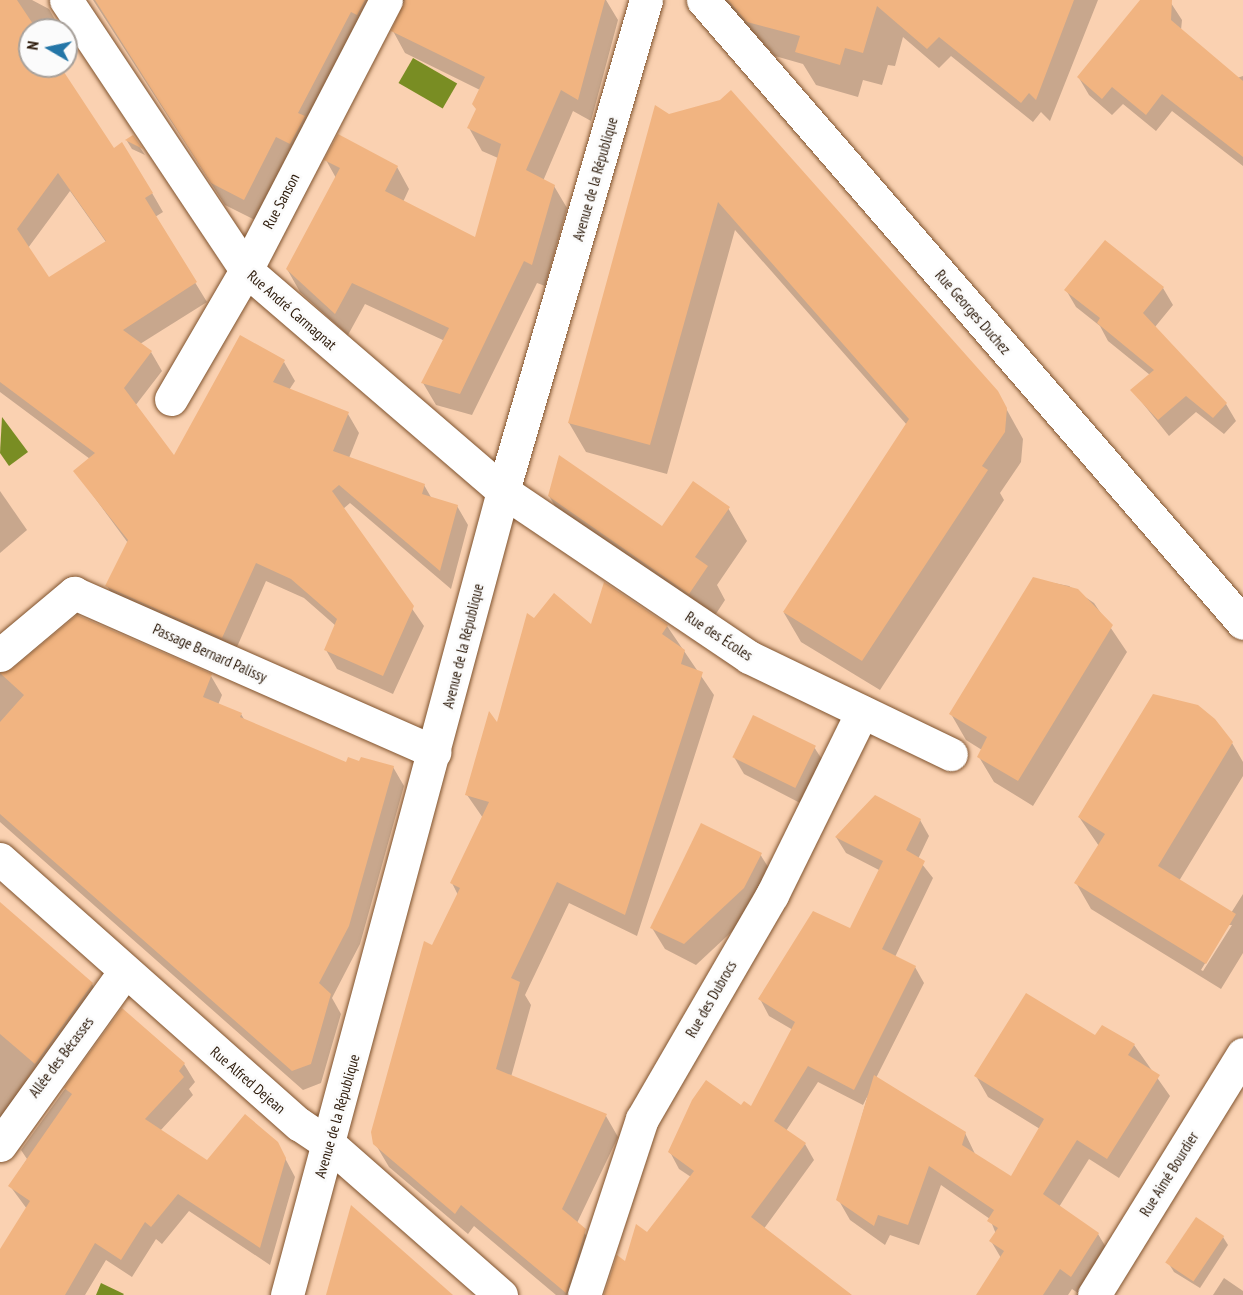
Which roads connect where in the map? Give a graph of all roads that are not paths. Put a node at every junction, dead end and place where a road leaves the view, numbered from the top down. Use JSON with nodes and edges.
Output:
{"nodes":[{"id":1,"x":66,"y":0,"type":"edge"},
{"id":2,"x":386,"y":0,"type":"edge"},
{"id":3,"x":646,"y":0,"type":"edge"},
{"id":4,"x":703,"y":0,"type":"edge"},
{"id":5,"x":246,"y":270,"type":"junction"},
{"id":6,"x":171,"y":399,"type":"dead end"},
{"id":7,"x":503,"y":491,"type":"junction"},
{"id":8,"x":1243,"y":624,"type":"edge"},
{"id":9,"x":0,"y":655,"type":"edge"},
{"id":10,"x":862,"y":712,"type":"junction"},
{"id":11,"x":435,"y":752,"type":"junction"},
{"id":12,"x":951,"y":754,"type":"dead end"},
{"id":13,"x":0,"y":860,"type":"edge"},
{"id":14,"x":125,"y":971,"type":"junction"},
{"id":15,"x":1243,"y":1054,"type":"edge"},
{"id":16,"x":329,"y":1144,"type":"junction"},
{"id":17,"x":0,"y":1145,"type":"edge"},
{"id":18,"x":287,"y":1295,"type":"edge"},
{"id":19,"x":501,"y":1295,"type":"edge"},
{"id":20,"x":584,"y":1295,"type":"edge"},
{"id":21,"x":1094,"y":1295,"type":"edge"}],
"edges":[{"from":1,"to":5,"type":"street","name":"Rue André Carmagnat"},
{"from":2,"to":5,"type":"street","name":"Rue Sanson"},
{"from":3,"to":7,"type":"street","name":"Avenue de la République"},
{"from":4,"to":8,"type":"street","name":"Rue Georges Duchez"},
{"from":5,"to":6,"type":"street","name":"Rue Sanson"},
{"from":5,"to":7,"type":"street","name":"Rue André Carmagnat"},
{"from":7,"to":10,"type":"street","name":"Rue des Écoles"},
{"from":7,"to":11,"type":"street","name":"Avenue de la République"},
{"from":9,"to":11,"type":"street","name":"Passage Bernard Palissy"},
{"from":10,"to":12,"type":"street","name":"Rue des Écoles"},
{"from":10,"to":20,"type":"street","name":"Rue des Dubrocs"},
{"from":11,"to":16,"type":"street","name":"Avenue de la République"},
{"from":13,"to":14,"type":"street","name":"Rue Alfred Dejean"},
{"from":14,"to":16,"type":"street","name":"Rue Alfred Dejean"},
{"from":14,"to":17,"type":"street","name":"Allée des Bécasses"},
{"from":15,"to":21,"type":"street","name":"Rue Aimé Bourdier"},
{"from":16,"to":18,"type":"street","name":"Avenue de la République"},
{"from":16,"to":19,"type":"street","name":"Rue Alfred Dejean"}]}
